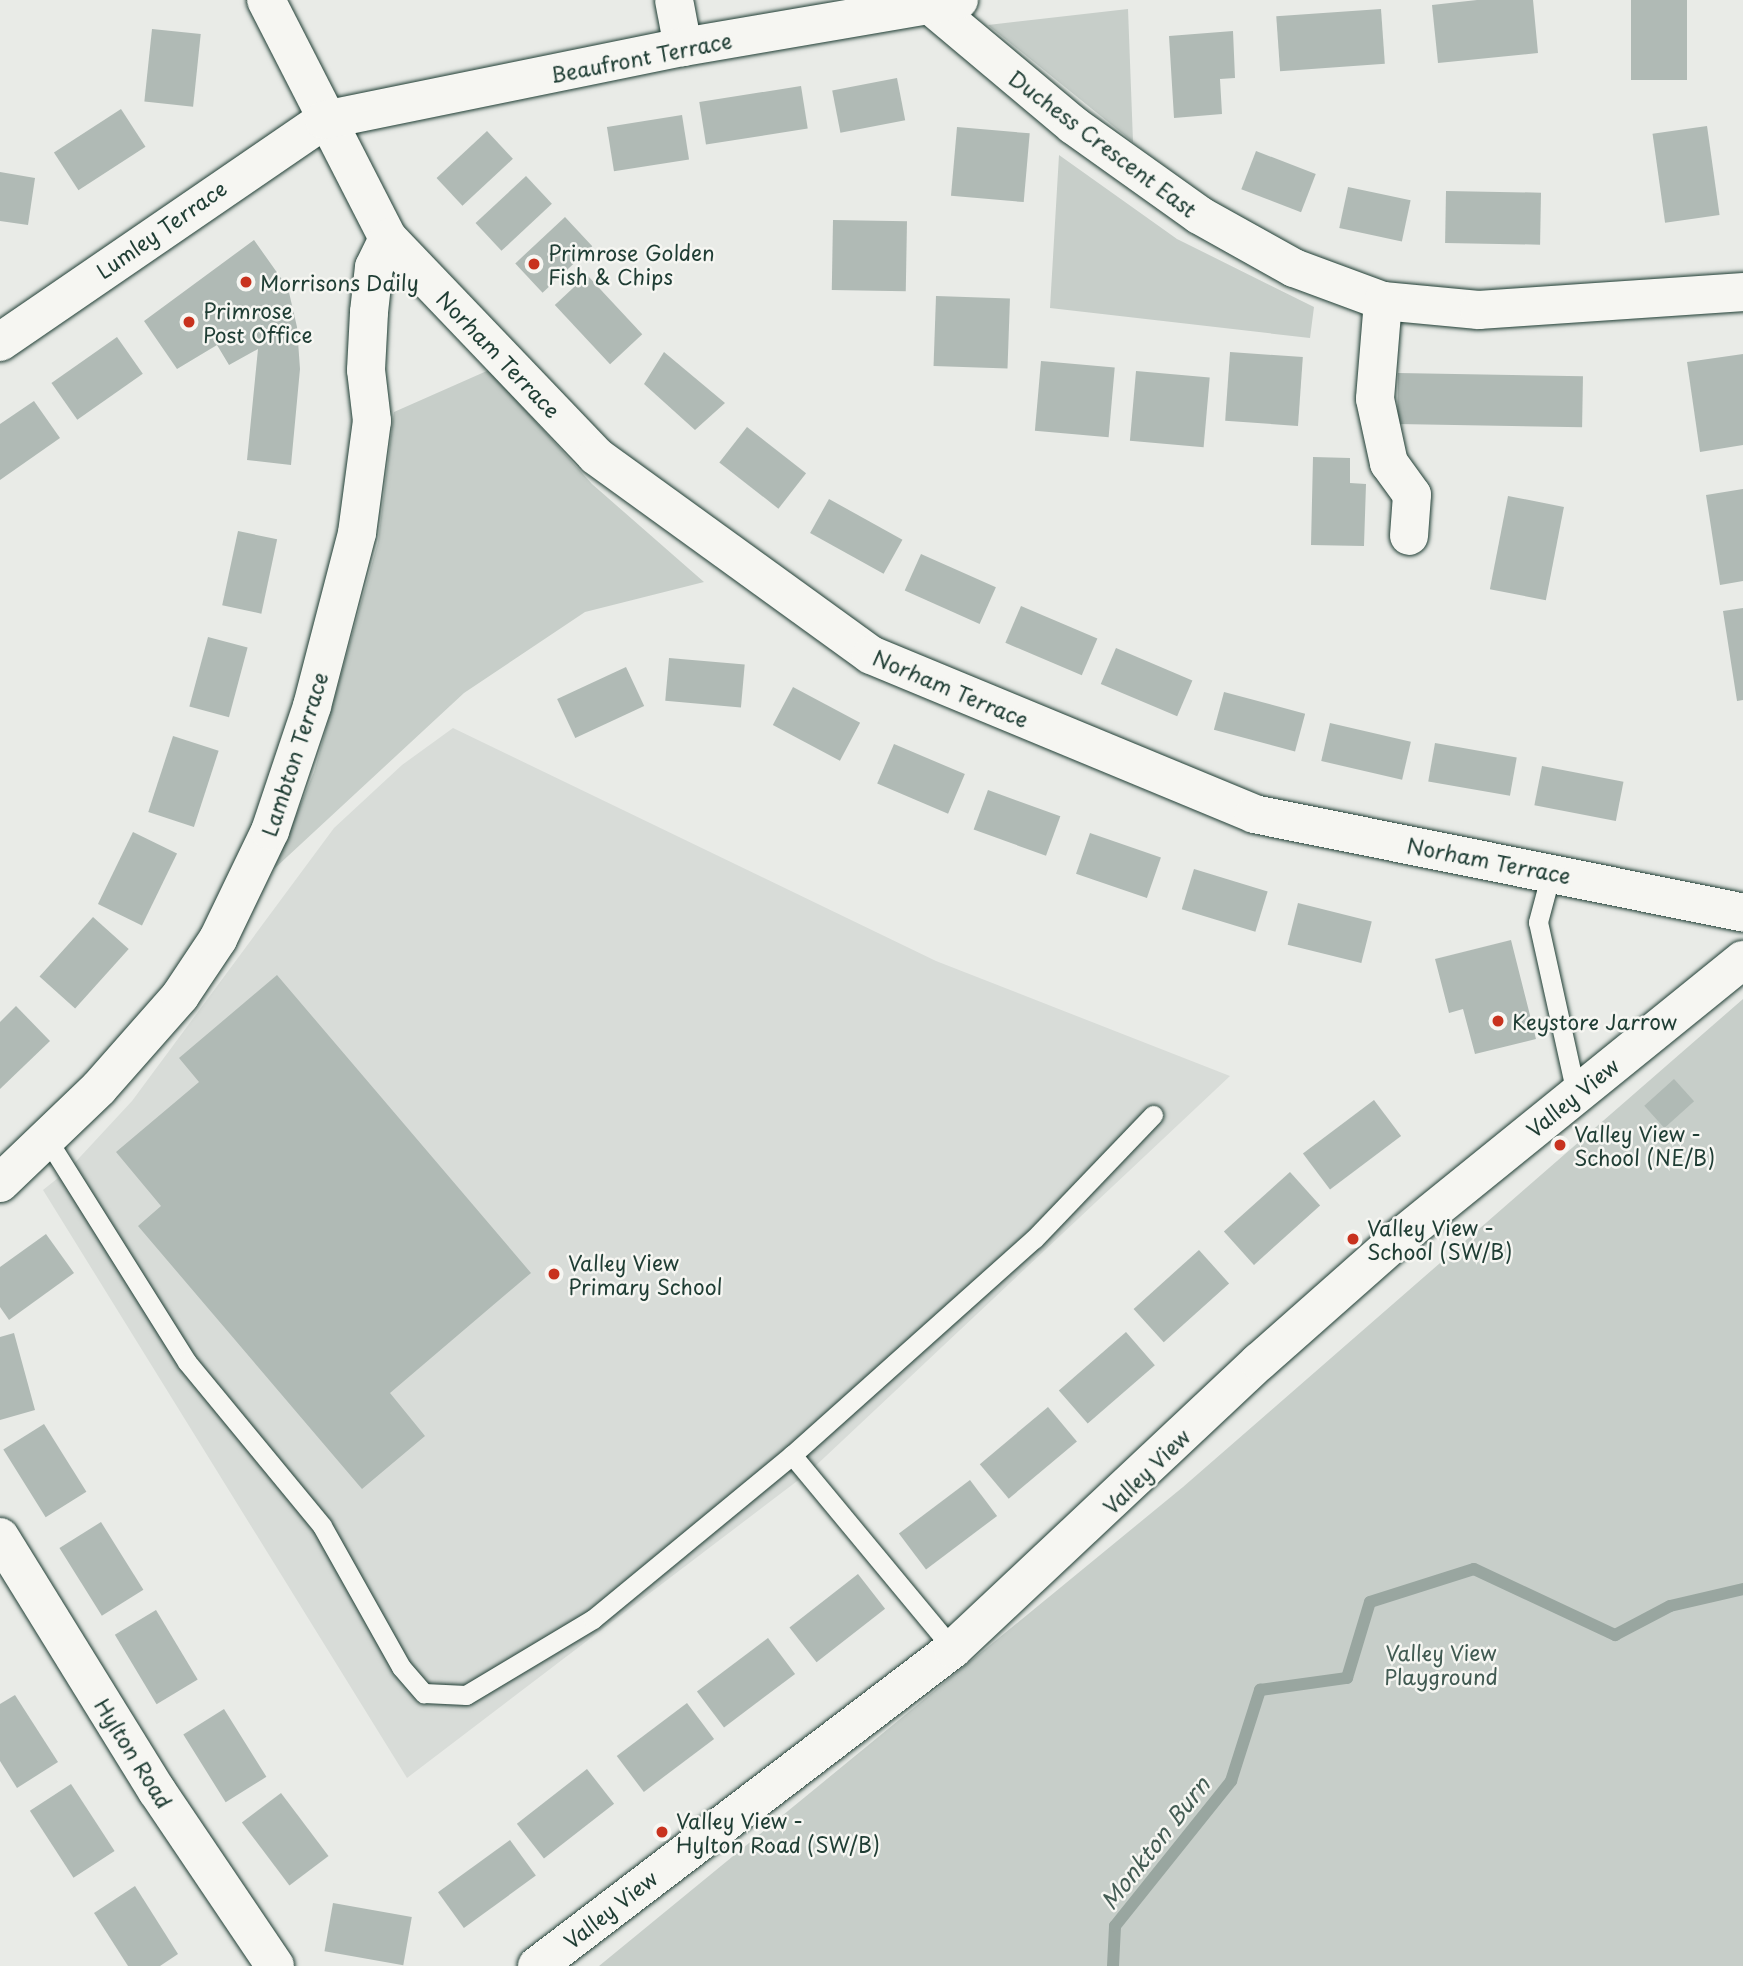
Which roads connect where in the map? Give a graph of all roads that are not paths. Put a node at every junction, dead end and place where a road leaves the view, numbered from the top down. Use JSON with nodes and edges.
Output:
{"nodes":[{"id":1,"x":266,"y":0,"type":"edge"},
{"id":2,"x":674,"y":0,"type":"edge"},
{"id":3,"x":944,"y":2,"type":"edge"},
{"id":4,"x":683,"y":47,"type":"junction"},
{"id":5,"x":324,"y":120,"type":"junction"},
{"id":6,"x":388,"y":238,"type":"junction"},
{"id":7,"x":1743,"y":292,"type":"edge"},
{"id":8,"x":1382,"y":301,"type":"junction"},
{"id":9,"x":0,"y":342,"type":"edge"},
{"id":10,"x":1409,"y":536,"type":"dead end"},
{"id":11,"x":1551,"y":873,"type":"junction"},
{"id":12,"x":1743,"y":913,"type":"edge"},
{"id":13,"x":1743,"y":960,"type":"edge"},
{"id":14,"x":1576,"y":1093,"type":"junction"},
{"id":15,"x":1153,"y":1115,"type":"dead end"},
{"id":16,"x":47,"y":1139,"type":"junction"},
{"id":17,"x":0,"y":1183,"type":"edge"},
{"id":18,"x":792,"y":1455,"type":"junction"},
{"id":19,"x":0,"y":1537,"type":"edge"},
{"id":20,"x":953,"y":1649,"type":"junction"},
{"id":21,"x":275,"y":1966,"type":"edge"},
{"id":22,"x":537,"y":1966,"type":"edge"}],
"edges":[{"from":1,"to":5,"type":"street","name":"Norham Terrace"},
{"from":2,"to":4,"type":"street"},
{"from":3,"to":4,"type":"street","name":"Beaufront Terrace"},
{"from":3,"to":8,"type":"street","name":"Duchess Crescent East"},
{"from":4,"to":5,"type":"street","name":"Beaufront Terrace"},
{"from":5,"to":6,"type":"street","name":"Norham Terrace"},
{"from":5,"to":9,"type":"street","name":"Lumley Terrace"},
{"from":6,"to":11,"type":"street","name":"Norham Terrace"},
{"from":6,"to":16,"type":"street","name":"Lambton Terrace"},
{"from":7,"to":8,"type":"street","name":"Duchess Crescent East"},
{"from":8,"to":10,"type":"street"},
{"from":11,"to":12,"type":"street","name":"Norham Terrace"},
{"from":11,"to":14,"type":"lane"},
{"from":13,"to":14,"type":"street","name":"Valley View"},
{"from":14,"to":20,"type":"street","name":"Valley View"},
{"from":15,"to":18,"type":"lane"},
{"from":16,"to":17,"type":"street","name":"Lambton Terrace"},
{"from":16,"to":18,"type":"lane"},
{"from":18,"to":20,"type":"lane"},
{"from":19,"to":21,"type":"street","name":"Hylton Road"},
{"from":20,"to":22,"type":"street","name":"Valley View"}]}
